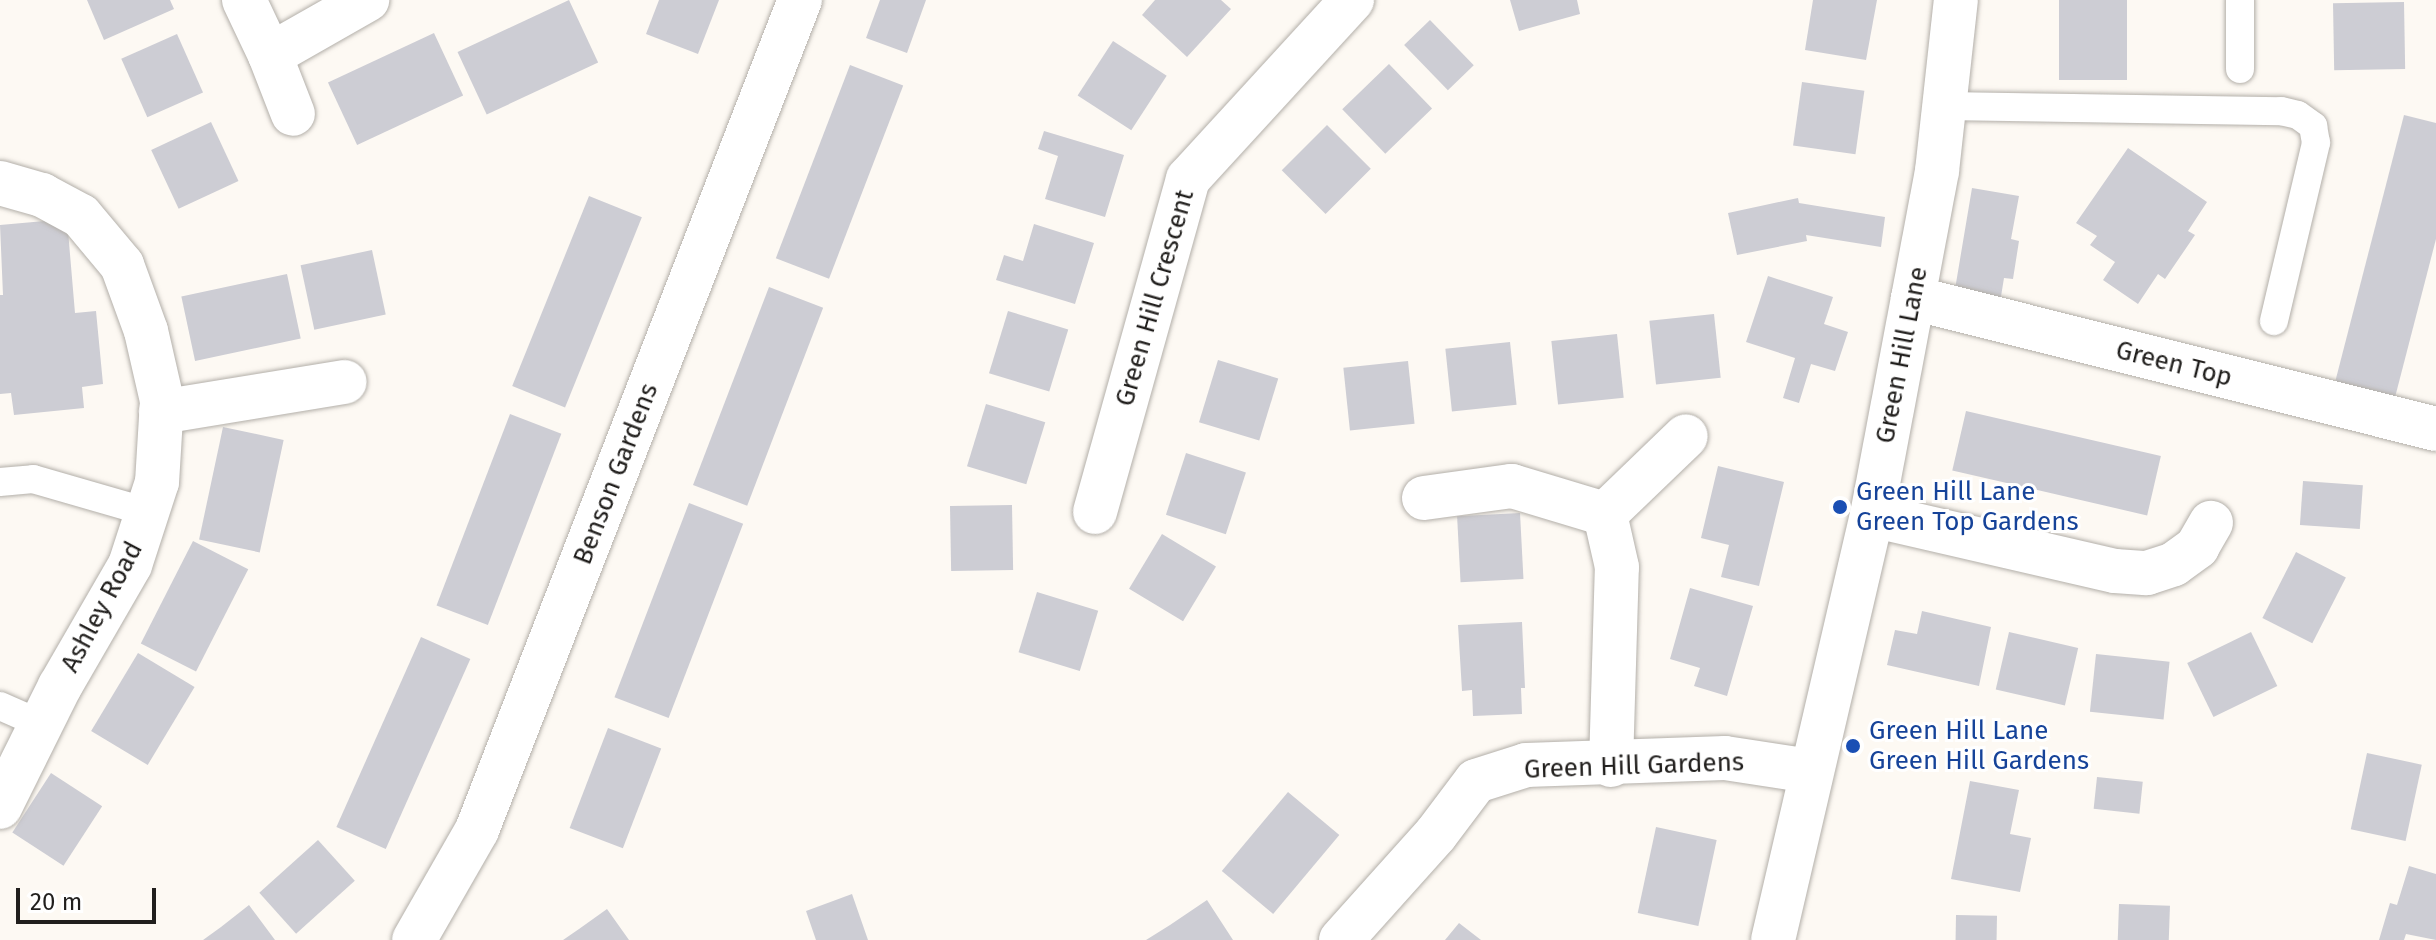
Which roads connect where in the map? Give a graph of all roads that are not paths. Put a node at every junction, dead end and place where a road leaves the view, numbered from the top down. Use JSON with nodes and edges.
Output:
{"nodes":[{"id":1,"x":244,"y":0,"type":"edge"},
{"id":2,"x":367,"y":0,"type":"edge"},
{"id":3,"x":800,"y":0,"type":"edge"},
{"id":4,"x":1352,"y":0,"type":"edge"},
{"id":5,"x":1956,"y":0,"type":"edge"},
{"id":6,"x":2240,"y":0,"type":"edge"},
{"id":7,"x":270,"y":55,"type":"junction"},
{"id":8,"x":2240,"y":69,"type":"dead end"},
{"id":9,"x":1944,"y":106,"type":"junction"},
{"id":10,"x":293,"y":114,"type":"dead end"},
{"id":11,"x":0,"y":183,"type":"edge"},
{"id":12,"x":1913,"y":298,"type":"junction"},
{"id":13,"x":2274,"y":321,"type":"dead end"},
{"id":14,"x":345,"y":382,"type":"dead end"},
{"id":15,"x":161,"y":412,"type":"junction"},
{"id":16,"x":2436,"y":429,"type":"edge"},
{"id":17,"x":1686,"y":436,"type":"dead end"},
{"id":18,"x":0,"y":482,"type":"edge"},
{"id":19,"x":1424,"y":498,"type":"dead end"},
{"id":20,"x":147,"y":512,"type":"junction"},
{"id":21,"x":1095,"y":512,"type":"dead end"},
{"id":22,"x":1605,"y":514,"type":"junction"},
{"id":23,"x":1872,"y":515,"type":"junction"},
{"id":24,"x":2211,"y":523,"type":"dead end"},
{"id":25,"x":0,"y":706,"type":"edge"},
{"id":26,"x":41,"y":724,"type":"junction"},
{"id":27,"x":1611,"y":765,"type":"junction"},
{"id":28,"x":1810,"y":771,"type":"junction"},
{"id":29,"x":0,"y":807,"type":"edge"},
{"id":30,"x":414,"y":940,"type":"edge"},
{"id":31,"x":1341,"y":940,"type":"edge"},
{"id":32,"x":1773,"y":940,"type":"edge"}],
"edges":[{"from":1,"to":7,"type":"street"},
{"from":2,"to":7,"type":"street"},
{"from":3,"to":30,"type":"street","name":"Benson Gardens"},
{"from":4,"to":21,"type":"street","name":"Green Hill Crescent"},
{"from":5,"to":9,"type":"street","name":"Green Hill Lane"},
{"from":6,"to":8,"type":"lane"},
{"from":7,"to":10,"type":"street"},
{"from":9,"to":12,"type":"street","name":"Green Hill Lane"},
{"from":9,"to":13,"type":"lane"},
{"from":11,"to":15,"type":"street","name":"Ashley Road"},
{"from":12,"to":16,"type":"street","name":"Green Top"},
{"from":12,"to":23,"type":"street","name":"Green Hill Lane"},
{"from":14,"to":15,"type":"street"},
{"from":15,"to":20,"type":"street","name":"Ashley Road"},
{"from":17,"to":22,"type":"street"},
{"from":18,"to":20,"type":"lane"},
{"from":19,"to":22,"type":"street"},
{"from":20,"to":26,"type":"street","name":"Ashley Road"},
{"from":22,"to":27,"type":"street"},
{"from":23,"to":24,"type":"street"},
{"from":23,"to":28,"type":"street","name":"Green Hill Lane"},
{"from":25,"to":26,"type":"lane"},
{"from":26,"to":29,"type":"street","name":"Ashley Road"},
{"from":27,"to":28,"type":"street","name":"Green Hill Gardens"},
{"from":27,"to":31,"type":"street","name":"Green Hill Gardens"},
{"from":28,"to":32,"type":"street","name":"Green Hill Lane"}]}
